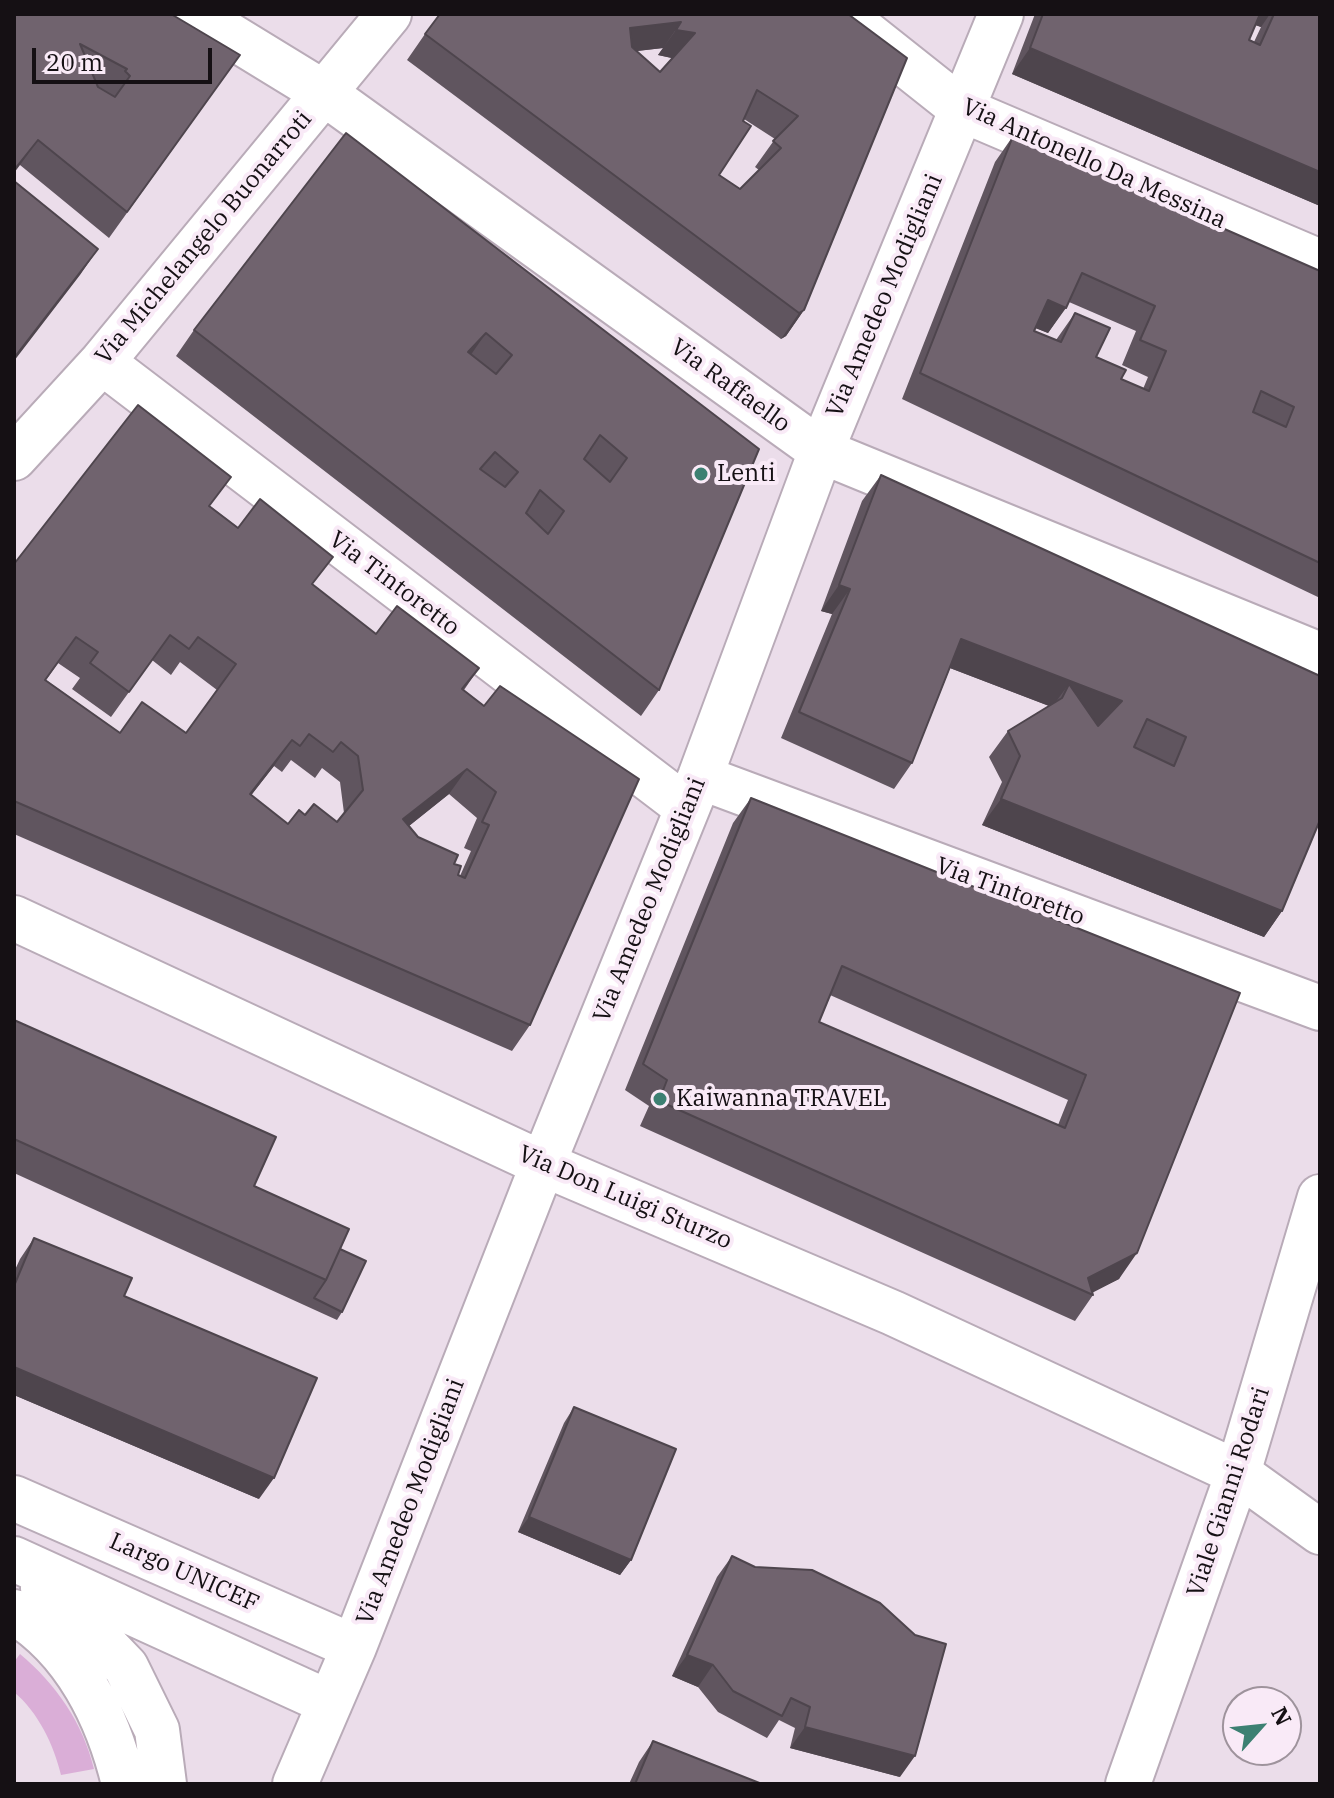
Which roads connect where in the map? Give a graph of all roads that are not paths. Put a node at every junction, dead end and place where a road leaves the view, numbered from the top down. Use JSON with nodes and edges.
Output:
{"nodes":[{"id":1,"x":195,"y":14,"type":"edge"},
{"id":2,"x":389,"y":14,"type":"edge"},
{"id":3,"x":842,"y":14,"type":"edge"},
{"id":4,"x":1001,"y":14,"type":"edge"},
{"id":5,"x":324,"y":93,"type":"junction"},
{"id":6,"x":963,"y":110,"type":"junction"},
{"id":7,"x":1320,"y":262,"type":"edge"},
{"id":8,"x":102,"y":362,"type":"junction"},
{"id":9,"x":821,"y":451,"type":"junction"},
{"id":10,"x":14,"y":458,"type":"edge"},
{"id":11,"x":1320,"y":655,"type":"edge"},
{"id":12,"x":693,"y":792,"type":"junction"},
{"id":13,"x":14,"y":918,"type":"edge"},
{"id":14,"x":1320,"y":1008,"type":"edge"},
{"id":15,"x":543,"y":1164,"type":"junction"},
{"id":16,"x":1320,"y":1197,"type":"edge"},
{"id":17,"x":1238,"y":1473,"type":"junction"},
{"id":18,"x":14,"y":1498,"type":"edge"},
{"id":19,"x":1320,"y":1532,"type":"edge"},
{"id":20,"x":14,"y":1561,"type":"edge"},
{"id":21,"x":14,"y":1612,"type":"edge"},
{"id":22,"x":354,"y":1647,"type":"junction"},
{"id":23,"x":330,"y":1703,"type":"junction"},
{"id":24,"x":124,"y":1784,"type":"edge"},
{"id":25,"x":164,"y":1784,"type":"edge"},
{"id":26,"x":295,"y":1784,"type":"edge"},
{"id":27,"x":1128,"y":1784,"type":"edge"}],
"edges":[{"from":1,"to":5,"type":"street","name":"Via Raffaello"},
{"from":2,"to":5,"type":"street","name":"Via Michelangelo Buonarroti"},
{"from":3,"to":6,"type":"street","name":"Via Antonello Da Messina"},
{"from":4,"to":6,"type":"street","name":"Via Amedeo Modigliani"},
{"from":5,"to":8,"type":"street","name":"Via Michelangelo Buonarroti"},
{"from":5,"to":9,"type":"street","name":"Via Raffaello"},
{"from":6,"to":7,"type":"street","name":"Via Antonello Da Messina"},
{"from":6,"to":9,"type":"street","name":"Via Amedeo Modigliani"},
{"from":8,"to":10,"type":"street","name":"Via Michelangelo Buonarroti"},
{"from":8,"to":12,"type":"street","name":"Via Tintoretto"},
{"from":9,"to":11,"type":"street","name":"Via Raffaello"},
{"from":9,"to":12,"type":"street","name":"Via Amedeo Modigliani"},
{"from":12,"to":14,"type":"street","name":"Via Tintoretto"},
{"from":12,"to":15,"type":"street","name":"Via Amedeo Modigliani"},
{"from":13,"to":15,"type":"street","name":"Via Don Luigi Sturzo"},
{"from":15,"to":17,"type":"street","name":"Via Don Luigi Sturzo"},
{"from":15,"to":22,"type":"street","name":"Via Amedeo Modigliani"},
{"from":16,"to":17,"type":"street","name":"Viale Gianni Rodari"},
{"from":17,"to":19,"type":"street","name":"Via Don Luigi Sturzo"},
{"from":17,"to":27,"type":"street","name":"Viale Gianni Rodari"},
{"from":18,"to":22,"type":"street","name":"Largo UNICEF"},
{"from":20,"to":23,"type":"street"},
{"from":20,"to":25,"type":"street"},
{"from":21,"to":24,"type":"street"},
{"from":22,"to":23,"type":"street","name":"Via Amedeo Modigliani"},
{"from":23,"to":26,"type":"street","name":"Via Amedeo Modigliani"}]}
